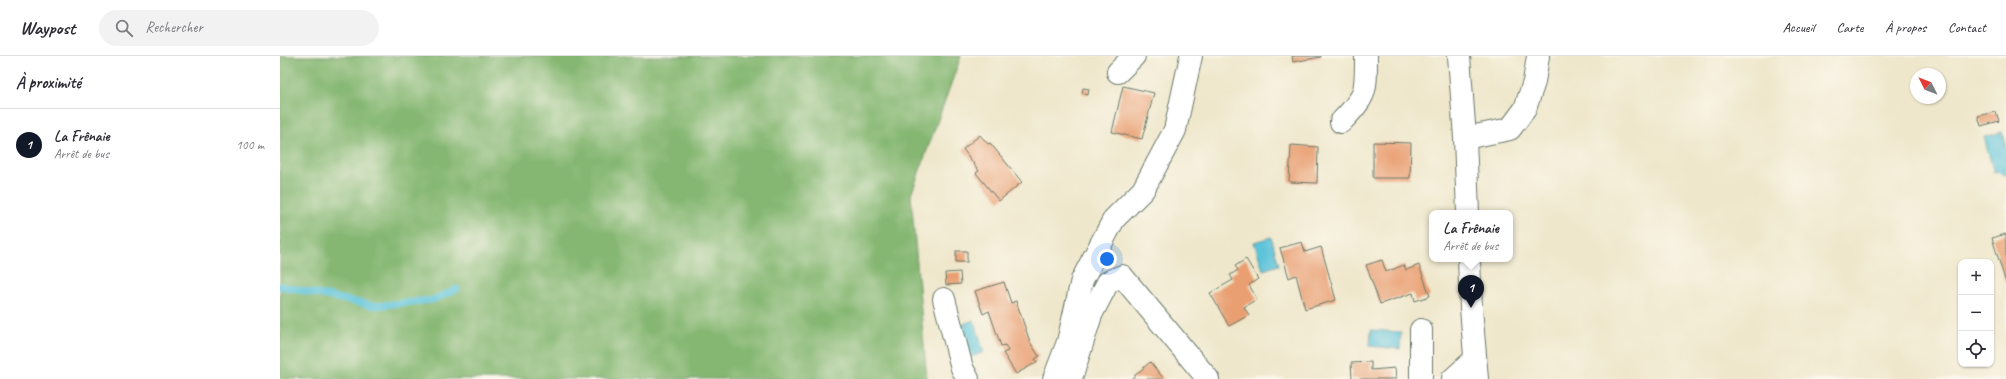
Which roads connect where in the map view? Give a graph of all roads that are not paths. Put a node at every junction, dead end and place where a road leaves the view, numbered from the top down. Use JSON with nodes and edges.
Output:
{"nodes":[{"id":1,"x":1134,"y":56,"type":"edge"},
{"id":2,"x":1191,"y":56,"type":"edge"},
{"id":3,"x":1366,"y":56,"type":"edge"},
{"id":4,"x":1459,"y":56,"type":"edge"},
{"id":5,"x":1538,"y":56,"type":"edge"},
{"id":6,"x":1118,"y":72,"type":"dead end"},
{"id":7,"x":1341,"y":122,"type":"dead end"},
{"id":8,"x":1465,"y":138,"type":"junction"},
{"id":9,"x":1468,"y":210,"type":"edge"},
{"id":10,"x":1469,"y":262,"type":"edge"},
{"id":11,"x":944,"y":299,"type":"dead end"},
{"id":12,"x":1421,"y":330,"type":"dead end"},
{"id":13,"x":1476,"y":369,"type":"edge"},
{"id":14,"x":968,"y":379,"type":"edge"},
{"id":15,"x":1054,"y":379,"type":"edge"},
{"id":16,"x":1071,"y":379,"type":"edge"},
{"id":17,"x":1208,"y":379,"type":"edge"},
{"id":18,"x":1421,"y":379,"type":"edge"},
{"id":19,"x":1453,"y":379,"type":"edge"}],
"edges":[{"from":1,"to":6,"type":"street"},
{"from":2,"to":15,"type":"street"},
{"from":3,"to":7,"type":"street"},
{"from":4,"to":8,"type":"street"},
{"from":5,"to":8,"type":"street"},
{"from":8,"to":9,"type":"street"},
{"from":10,"to":13,"type":"street"},
{"from":11,"to":14,"type":"street"},
{"from":12,"to":18,"type":"street"},
{"from":13,"to":19,"type":"street"},
{"from":16,"to":17,"type":"street"}]}
